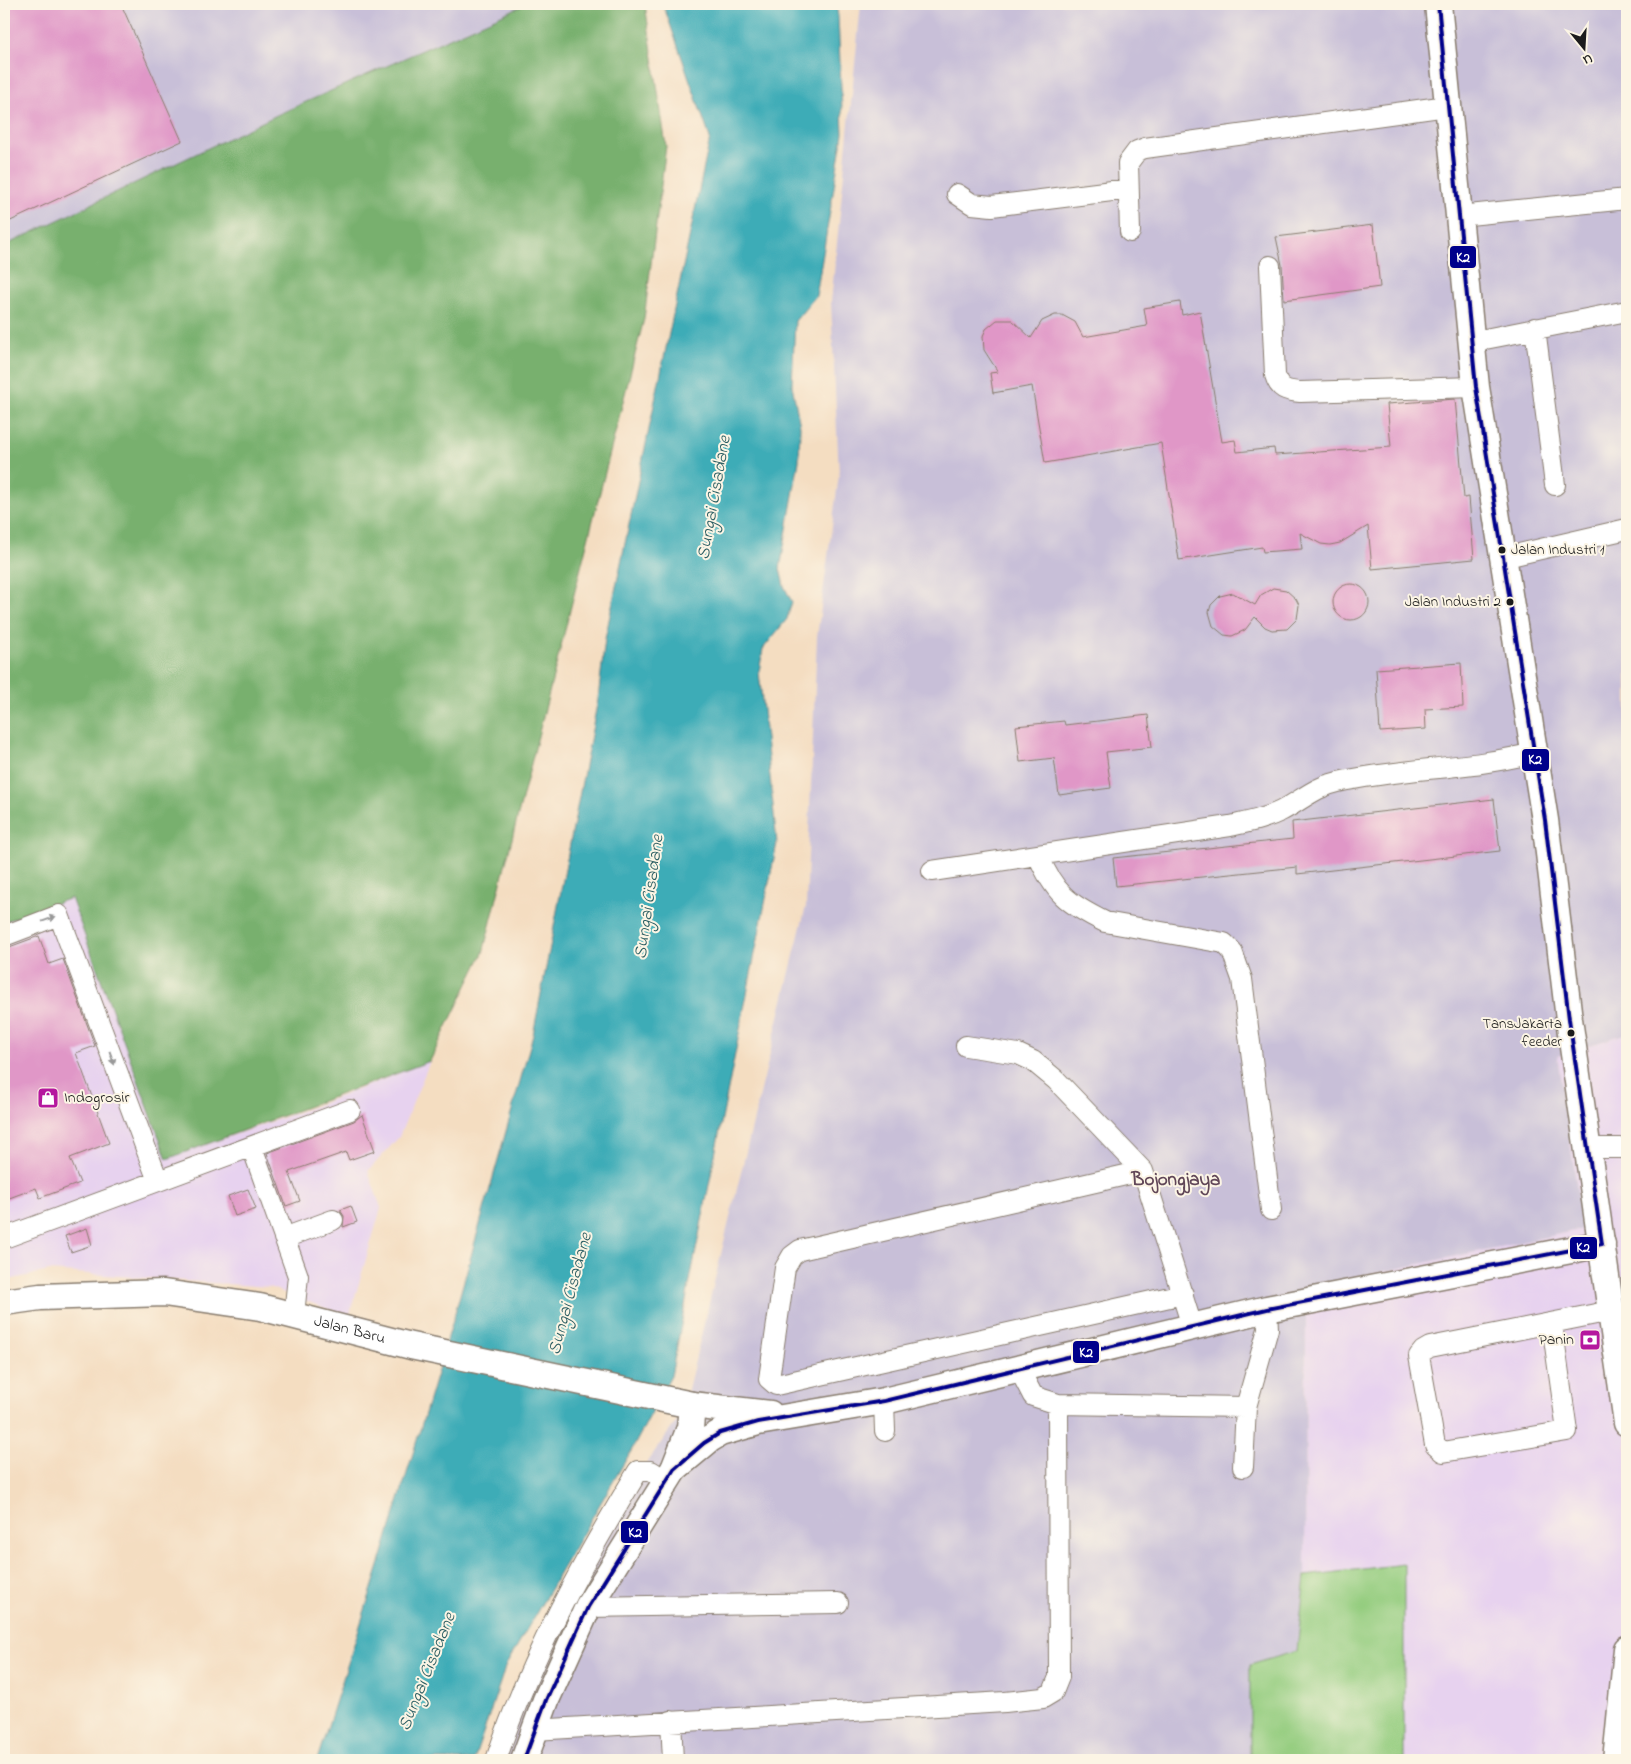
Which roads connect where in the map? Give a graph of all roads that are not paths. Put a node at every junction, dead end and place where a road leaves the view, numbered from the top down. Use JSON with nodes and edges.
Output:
{"nodes":[{"id":1,"x":1438,"y":4,"type":"edge"},
{"id":2,"x":1447,"y":106,"type":"junction"},
{"id":3,"x":1128,"y":189,"type":"junction"},
{"id":4,"x":957,"y":194,"type":"dead end"},
{"id":5,"x":1627,"y":199,"type":"edge"},
{"id":6,"x":1460,"y":216,"type":"junction"},
{"id":7,"x":1130,"y":232,"type":"dead end"},
{"id":8,"x":1270,"y":266,"type":"dead end"},
{"id":9,"x":1627,"y":311,"type":"edge"},
{"id":10,"x":1535,"y":328,"type":"junction"},
{"id":11,"x":1470,"y":339,"type":"junction"},
{"id":12,"x":1476,"y":387,"type":"junction"},
{"id":13,"x":1555,"y":485,"type":"dead end"},
{"id":14,"x":1627,"y":529,"type":"edge"},
{"id":15,"x":1502,"y":558,"type":"junction"},
{"id":16,"x":1534,"y":753,"type":"junction"},
{"id":17,"x":1038,"y":855,"type":"junction"},
{"id":18,"x":932,"y":871,"type":"dead end"},
{"id":19,"x":4,"y":936,"type":"edge"},
{"id":20,"x":966,"y":1046,"type":"dead end"},
{"id":21,"x":350,"y":1110,"type":"dead end"},
{"id":22,"x":252,"y":1147,"type":"junction"},
{"id":23,"x":1589,"y":1148,"type":"junction"},
{"id":24,"x":1627,"y":1148,"type":"edge"},
{"id":25,"x":1143,"y":1171,"type":"junction"},
{"id":26,"x":158,"y":1181,"type":"junction"},
{"id":27,"x":1271,"y":1210,"type":"dead end"},
{"id":28,"x":333,"y":1220,"type":"dead end"},
{"id":29,"x":4,"y":1238,"type":"edge"},
{"id":30,"x":284,"y":1238,"type":"junction"},
{"id":31,"x":1602,"y":1244,"type":"junction"},
{"id":32,"x":1184,"y":1294,"type":"junction"},
{"id":33,"x":4,"y":1302,"type":"edge"},
{"id":34,"x":1267,"y":1309,"type":"junction"},
{"id":35,"x":1611,"y":1311,"type":"junction"},
{"id":36,"x":294,"y":1315,"type":"junction"},
{"id":37,"x":1552,"y":1324,"type":"junction"},
{"id":38,"x":1192,"y":1326,"type":"junction"},
{"id":39,"x":1019,"y":1369,"type":"junction"},
{"id":40,"x":884,"y":1401,"type":"junction"},
{"id":41,"x":686,"y":1404,"type":"junction"},
{"id":42,"x":1058,"y":1404,"type":"junction"},
{"id":43,"x":1246,"y":1407,"type":"junction"},
{"id":44,"x":796,"y":1417,"type":"junction"},
{"id":45,"x":1627,"y":1423,"type":"edge"},
{"id":46,"x":885,"y":1431,"type":"dead end"},
{"id":47,"x":1243,"y":1467,"type":"dead end"},
{"id":48,"x":671,"y":1475,"type":"junction"},
{"id":49,"x":838,"y":1602,"type":"dead end"},
{"id":50,"x":588,"y":1608,"type":"junction"},
{"id":51,"x":1627,"y":1649,"type":"edge"},
{"id":52,"x":671,"y":1721,"type":"junction"},
{"id":53,"x":534,"y":1730,"type":"junction"},
{"id":54,"x":496,"y":1760,"type":"edge"},
{"id":55,"x":524,"y":1760,"type":"edge"},
{"id":56,"x":673,"y":1760,"type":"edge"},
{"id":57,"x":1616,"y":1760,"type":"edge"}],
"edges":[{"from":1,"to":2,"type":"main road"},
{"from":2,"to":3,"type":"street"},
{"from":2,"to":6,"type":"main road"},
{"from":3,"to":4,"type":"street"},
{"from":3,"to":7,"type":"street"},
{"from":5,"to":6,"type":"street"},
{"from":6,"to":11,"type":"main road"},
{"from":8,"to":12,"type":"street"},
{"from":9,"to":10,"type":"street"},
{"from":10,"to":11,"type":"street"},
{"from":10,"to":13,"type":"street"},
{"from":11,"to":12,"type":"main road"},
{"from":12,"to":15,"type":"main road"},
{"from":14,"to":15,"type":"street"},
{"from":15,"to":16,"type":"main road"},
{"from":16,"to":17,"type":"street"},
{"from":16,"to":23,"type":"main road"},
{"from":17,"to":18,"type":"street"},
{"from":17,"to":27,"type":"street"},
{"from":19,"to":26,"type":"street","one_way":true},
{"from":20,"to":25,"type":"street"},
{"from":21,"to":22,"type":"street"},
{"from":22,"to":26,"type":"street"},
{"from":22,"to":30,"type":"street"},
{"from":23,"to":24,"type":"street"},
{"from":23,"to":31,"type":"main road"},
{"from":25,"to":32,"type":"street"},
{"from":25,"to":32,"type":"street"},
{"from":26,"to":29,"type":"street"},
{"from":28,"to":30,"type":"street"},
{"from":30,"to":36,"type":"street"},
{"from":31,"to":34,"type":"main road"},
{"from":31,"to":35,"type":"main road"},
{"from":32,"to":38,"type":"street"},
{"from":33,"to":36,"type":"main road","name":"Jalan Baru"},
{"from":34,"to":38,"type":"main road"},
{"from":34,"to":43,"type":"street"},
{"from":35,"to":37,"type":"street"},
{"from":35,"to":45,"type":"main road"},
{"from":36,"to":41,"type":"main road","name":"Jalan Baru"},
{"from":37,"to":37,"type":"street"},
{"from":38,"to":39,"type":"main road"},
{"from":39,"to":40,"type":"main road"},
{"from":39,"to":42,"type":"street"},
{"from":40,"to":44,"type":"main road"},
{"from":40,"to":46,"type":"street"},
{"from":41,"to":44,"type":"main road","name":"Jalan Baru"},
{"from":41,"to":48,"type":"main road"},
{"from":42,"to":43,"type":"street"},
{"from":42,"to":52,"type":"street"},
{"from":43,"to":47,"type":"street"},
{"from":44,"to":48,"type":"main road"},
{"from":48,"to":50,"type":"main road"},
{"from":48,"to":54,"type":"street"},
{"from":49,"to":50,"type":"street"},
{"from":50,"to":53,"type":"main road"},
{"from":51,"to":57,"type":"main road"},
{"from":52,"to":53,"type":"street"},
{"from":52,"to":56,"type":"street"},
{"from":53,"to":55,"type":"main road"}]}
